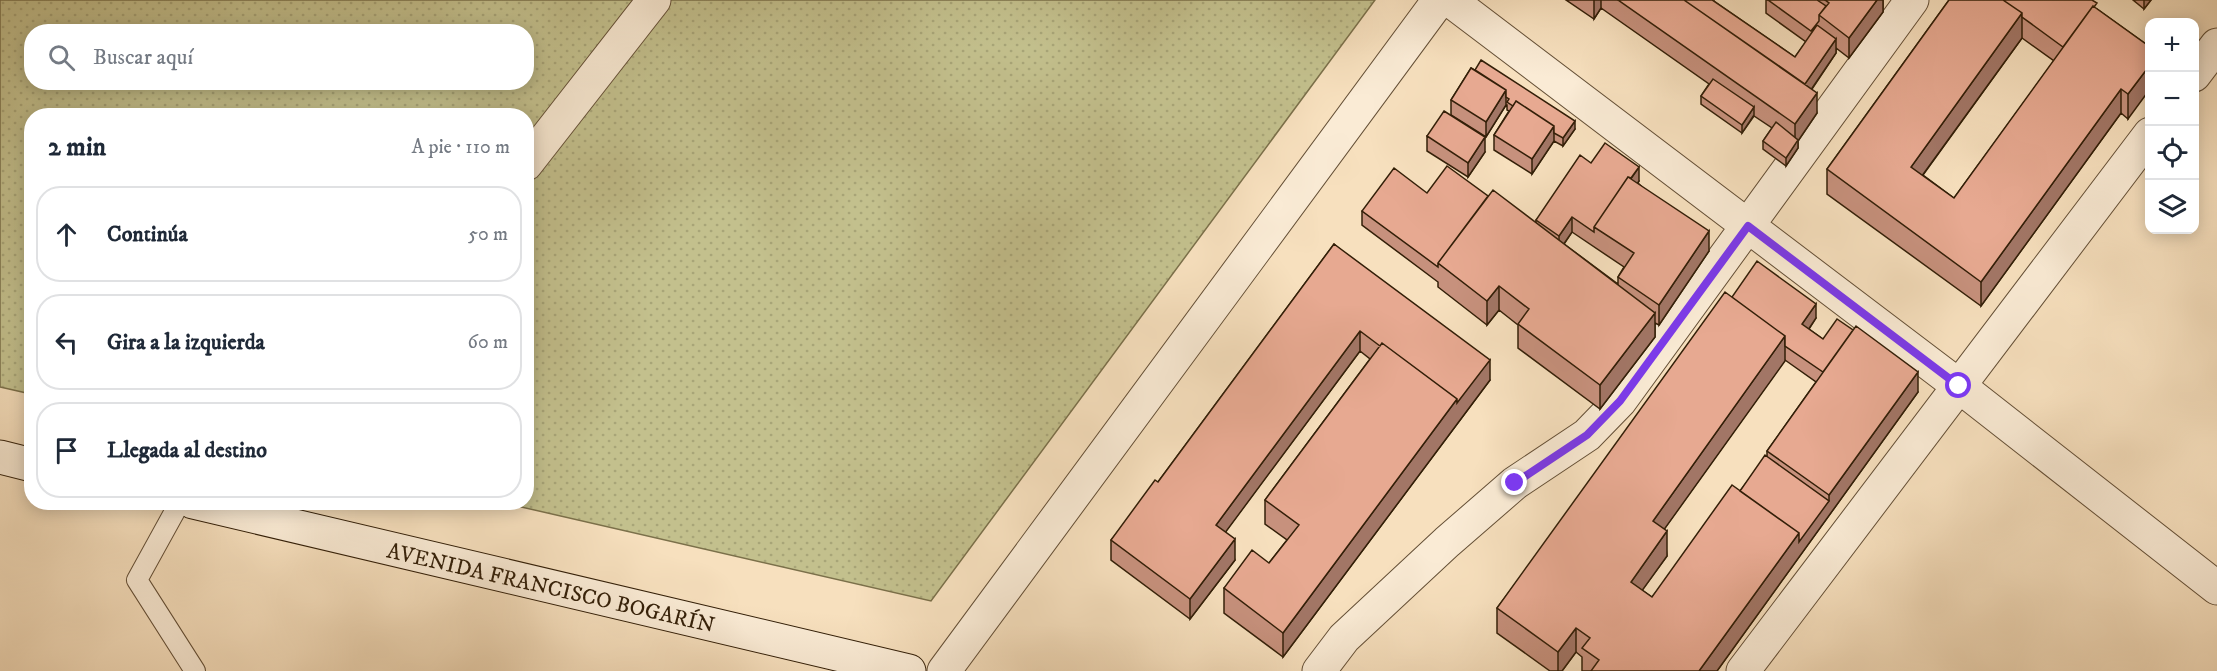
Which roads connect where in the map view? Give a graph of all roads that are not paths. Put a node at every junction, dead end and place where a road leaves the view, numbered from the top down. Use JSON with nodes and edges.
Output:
{"nodes":[{"id":1,"x":654,"y":0,"type":"edge"},
{"id":2,"x":1439,"y":0,"type":"edge"},
{"id":3,"x":1450,"y":0,"type":"edge"},
{"id":4,"x":1912,"y":0,"type":"edge"},
{"id":5,"x":2217,"y":45,"type":"edge"},
{"id":6,"x":2196,"y":72,"type":"edge"},
{"id":7,"x":2145,"y":141,"type":"edge"},
{"id":8,"x":534,"y":154,"type":"edge"},
{"id":9,"x":1748,"y":226,"type":"junction"},
{"id":10,"x":1959,"y":386,"type":"junction"},
{"id":11,"x":0,"y":457,"type":"edge"},
{"id":12,"x":24,"y":463,"type":"edge"},
{"id":13,"x":176,"y":510,"type":"edge"},
{"id":14,"x":258,"y":510,"type":"edge"},
{"id":15,"x":2217,"y":588,"type":"edge"},
{"id":16,"x":195,"y":671,"type":"edge"},
{"id":17,"x":909,"y":671,"type":"edge"},
{"id":18,"x":944,"y":671,"type":"edge"},
{"id":19,"x":1319,"y":671,"type":"edge"},
{"id":20,"x":1743,"y":671,"type":"edge"}],
"edges":[{"from":1,"to":8,"type":"street"},
{"from":2,"to":18,"type":"street"},
{"from":3,"to":9,"type":"street"},
{"from":4,"to":9,"type":"street"},
{"from":5,"to":6,"type":"street"},
{"from":7,"to":10,"type":"street"},
{"from":9,"to":10,"type":"street"},
{"from":9,"to":19,"type":"street"},
{"from":10,"to":15,"type":"street"},
{"from":10,"to":20,"type":"street"},
{"from":11,"to":12,"type":"street"},
{"from":13,"to":16,"type":"lane"},
{"from":14,"to":17,"type":"street","name":"AVENIDA FRANCISCO BOGARÍN"}]}
